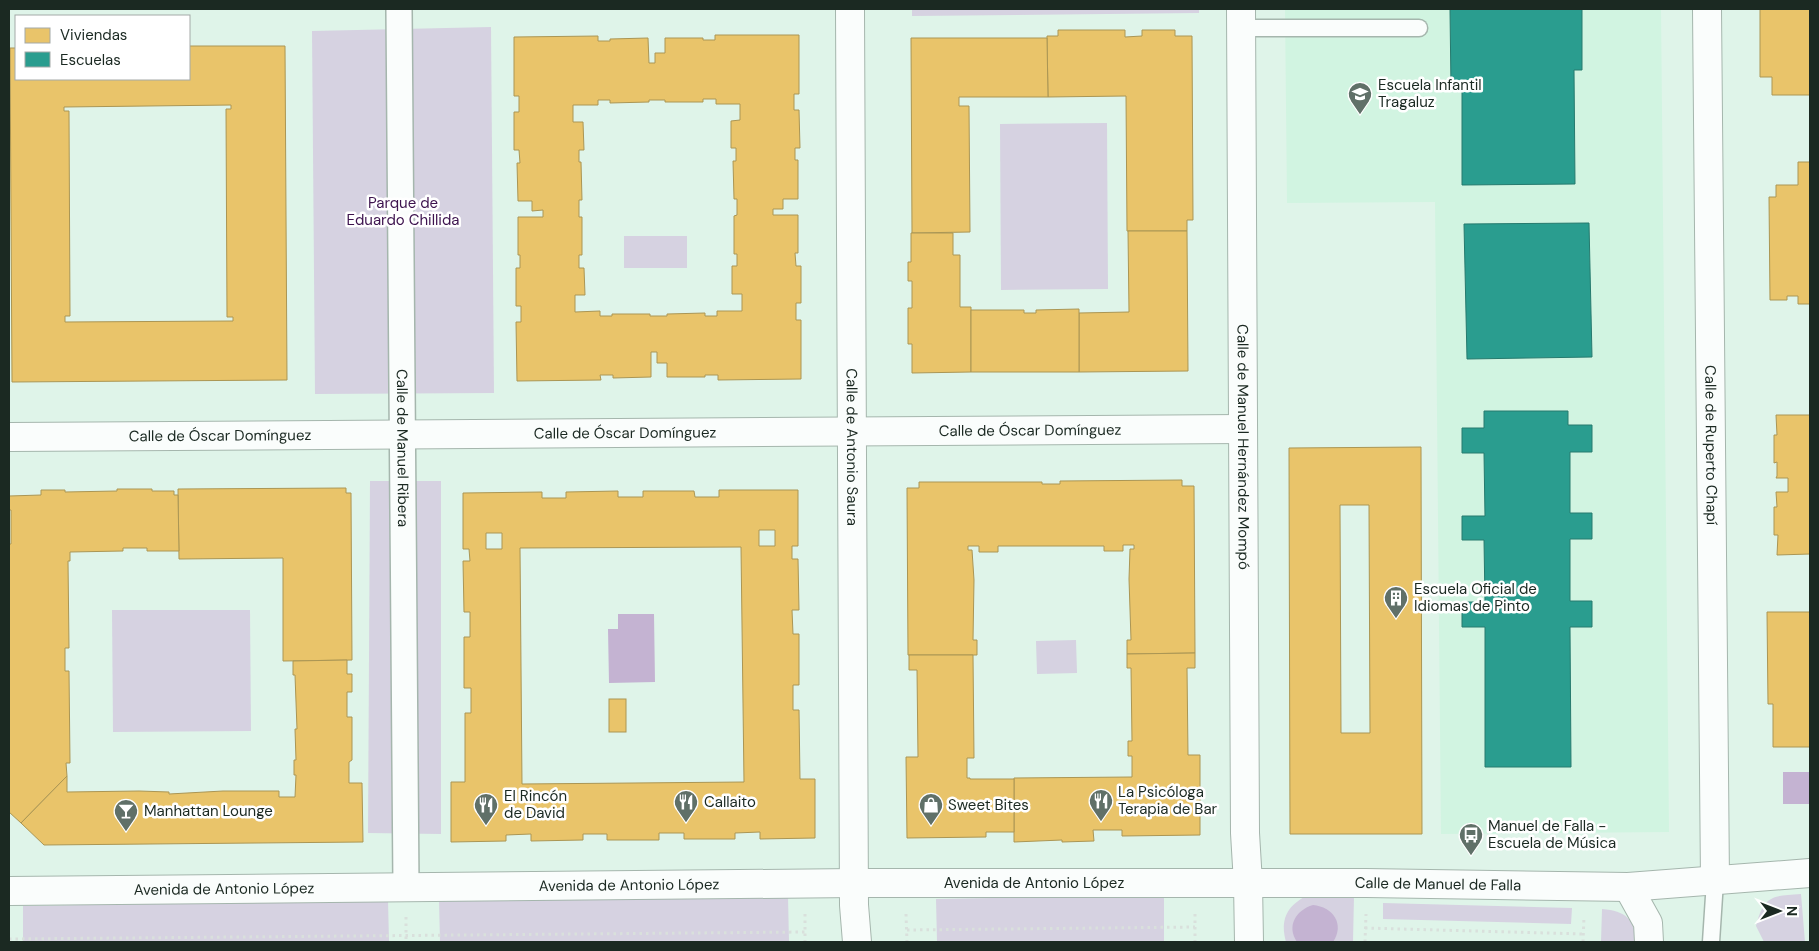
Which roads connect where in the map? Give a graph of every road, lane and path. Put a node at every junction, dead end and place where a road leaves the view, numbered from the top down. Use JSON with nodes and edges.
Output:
{"nodes":[{"id":1,"x":400,"y":9,"type":"edge"},
{"id":2,"x":850,"y":9,"type":"edge"},
{"id":3,"x":1707,"y":9,"type":"edge"},
{"id":4,"x":1241,"y":18,"type":"edge"},
{"id":5,"x":1419,"y":28,"type":"dead end"},
{"id":6,"x":1242,"y":429,"type":"junction"},
{"id":7,"x":852,"y":431,"type":"junction"},
{"id":8,"x":403,"y":434,"type":"junction"},
{"id":9,"x":9,"y":437,"type":"edge"},
{"id":10,"x":1810,"y":874,"type":"edge"},
{"id":11,"x":1715,"y":881,"type":"junction"},
{"id":12,"x":855,"y":883,"type":"junction"},
{"id":13,"x":1248,"y":883,"type":"junction"},
{"id":14,"x":406,"y":887,"type":"junction"},
{"id":15,"x":1628,"y":887,"type":"junction"},
{"id":16,"x":9,"y":891,"type":"edge"},
{"id":17,"x":1195,"y":927,"type":"dead end"},
{"id":18,"x":1365,"y":928,"type":"dead end"},
{"id":19,"x":907,"y":930,"type":"dead end"},
{"id":20,"x":805,"y":932,"type":"dead end"},
{"id":21,"x":1584,"y":934,"type":"dead end"},
{"id":22,"x":9,"y":939,"type":"edge"},
{"id":23,"x":857,"y":942,"type":"edge"},
{"id":24,"x":1249,"y":942,"type":"edge"},
{"id":25,"x":1649,"y":942,"type":"edge"},
{"id":26,"x":1712,"y":942,"type":"edge"}],
"edges":[{"from":1,"to":8,"type":"street","name":"Calle de Manuel Ribera"},
{"from":2,"to":7,"type":"street","name":"Calle de Antonio Saura"},
{"from":3,"to":11,"type":"street","name":"Calle de Ruperto Chapí"},
{"from":4,"to":5,"type":"lane"},
{"from":4,"to":6,"type":"street","name":"Calle de Manuel Hernández Mompó"},
{"from":6,"to":7,"type":"street","name":"Calle de Óscar Domínguez"},
{"from":6,"to":13,"type":"street","name":"Calle de Manuel Hernández Mompó"},
{"from":7,"to":8,"type":"street","name":"Calle de Óscar Domínguez"},
{"from":7,"to":12,"type":"street","name":"Calle de Antonio Saura"},
{"from":8,"to":9,"type":"street","name":"Calle de Óscar Domínguez"},
{"from":8,"to":14,"type":"street","name":"Calle de Manuel Ribera"},
{"from":10,"to":11,"type":"street","name":"Calle de Manuel de Falla"},
{"from":11,"to":15,"type":"street","name":"Calle de Manuel de Falla"},
{"from":11,"to":26,"type":"lane"},
{"from":12,"to":13,"type":"street","name":"Avenida de Antonio López"},
{"from":12,"to":14,"type":"street","name":"Avenida de Antonio López"},
{"from":12,"to":23,"type":"street","name":"Calle de Antonio Saura"},
{"from":13,"to":15,"type":"street","name":"Calle de Manuel de Falla"},
{"from":13,"to":24,"type":"street","name":"Calle de Manuel Hernández Mompó"},
{"from":14,"to":16,"type":"street","name":"Avenida de Antonio López"},
{"from":15,"to":25,"type":"street"},
{"from":17,"to":19,"type":"path"},
{"from":18,"to":21,"type":"path"},
{"from":20,"to":22,"type":"path"}]}
